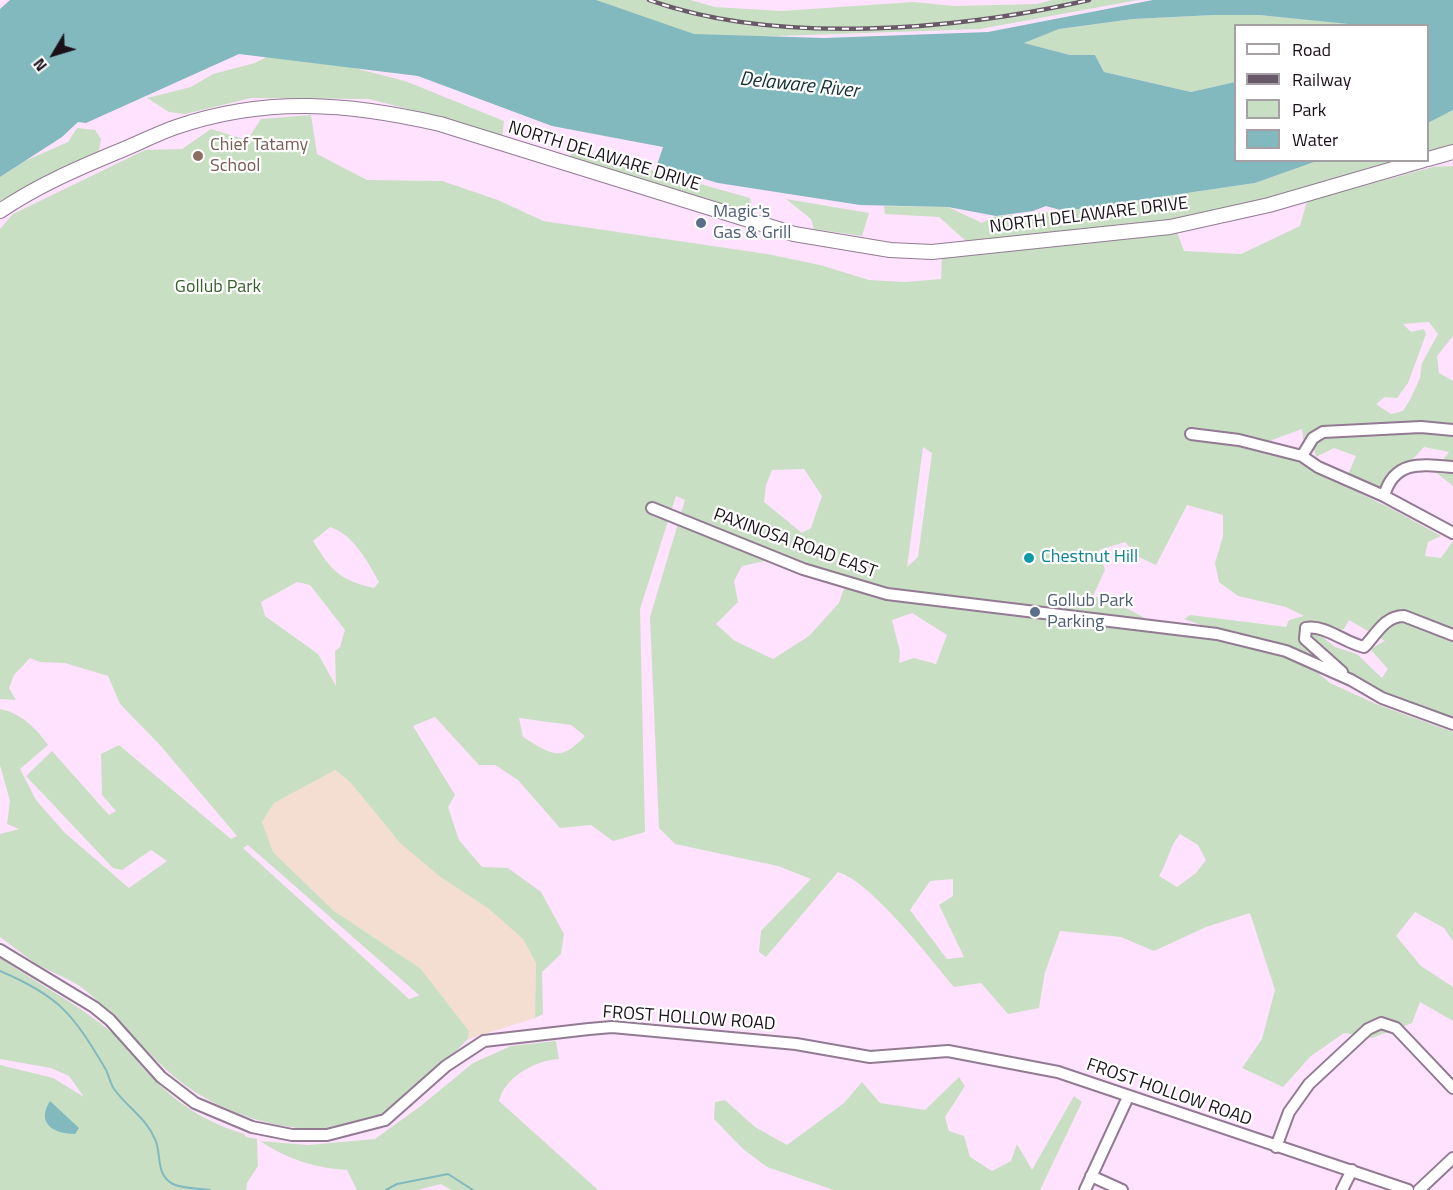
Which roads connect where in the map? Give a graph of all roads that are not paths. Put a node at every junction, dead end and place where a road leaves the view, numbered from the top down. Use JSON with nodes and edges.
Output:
{"nodes":[{"id":1,"x":1453,"y":152,"type":"edge"},
{"id":2,"x":1429,"y":159,"type":"edge"},
{"id":3,"x":1419,"y":162,"type":"edge"},
{"id":4,"x":0,"y":211,"type":"edge"},
{"id":5,"x":1453,"y":430,"type":"edge"},
{"id":6,"x":1191,"y":434,"type":"dead end"},
{"id":7,"x":1302,"y":456,"type":"junction"},
{"id":8,"x":1453,"y":467,"type":"edge"},
{"id":9,"x":1384,"y":496,"type":"junction"},
{"id":10,"x":652,"y":508,"type":"dead end"},
{"id":11,"x":1453,"y":533,"type":"edge"},
{"id":12,"x":1453,"y":635,"type":"edge"},
{"id":13,"x":1351,"y":680,"type":"junction"},
{"id":14,"x":1453,"y":724,"type":"edge"},
{"id":15,"x":0,"y":950,"type":"edge"},
{"id":16,"x":1453,"y":1088,"type":"edge"},
{"id":17,"x":1128,"y":1097,"type":"junction"},
{"id":18,"x":1276,"y":1147,"type":"junction"},
{"id":19,"x":1453,"y":1158,"type":"edge"},
{"id":20,"x":1352,"y":1170,"type":"junction"},
{"id":21,"x":1091,"y":1176,"type":"junction"},
{"id":22,"x":1085,"y":1190,"type":"edge"},
{"id":23,"x":1122,"y":1190,"type":"edge"},
{"id":24,"x":1342,"y":1190,"type":"edge"},
{"id":25,"x":1408,"y":1190,"type":"edge"},
{"id":26,"x":1419,"y":1190,"type":"edge"}],
"edges":[{"from":1,"to":2,"type":"main road","name":"NORTH DELAWARE DRIVE"},
{"from":3,"to":4,"type":"main road","name":"NORTH DELAWARE DRIVE"},
{"from":5,"to":7,"type":"street"},
{"from":6,"to":7,"type":"street"},
{"from":7,"to":9,"type":"street"},
{"from":8,"to":9,"type":"street"},
{"from":9,"to":11,"type":"street"},
{"from":10,"to":13,"type":"street","name":"PAXINOSA ROAD EAST"},
{"from":12,"to":13,"type":"street","name":"PAXINOSA ROAD EAST"},
{"from":13,"to":14,"type":"street","name":"PAXINOSA ROAD EAST"},
{"from":15,"to":17,"type":"street","name":"FROST HOLLOW ROAD"},
{"from":16,"to":18,"type":"street"},
{"from":17,"to":18,"type":"street","name":"FROST HOLLOW ROAD"},
{"from":17,"to":21,"type":"street"},
{"from":18,"to":20,"type":"street","name":"FROST HOLLOW ROAD"},
{"from":19,"to":26,"type":"street"},
{"from":20,"to":24,"type":"street"},
{"from":20,"to":25,"type":"street","name":"FROST HOLLOW ROAD"},
{"from":21,"to":22,"type":"street"},
{"from":21,"to":23,"type":"street"}]}
